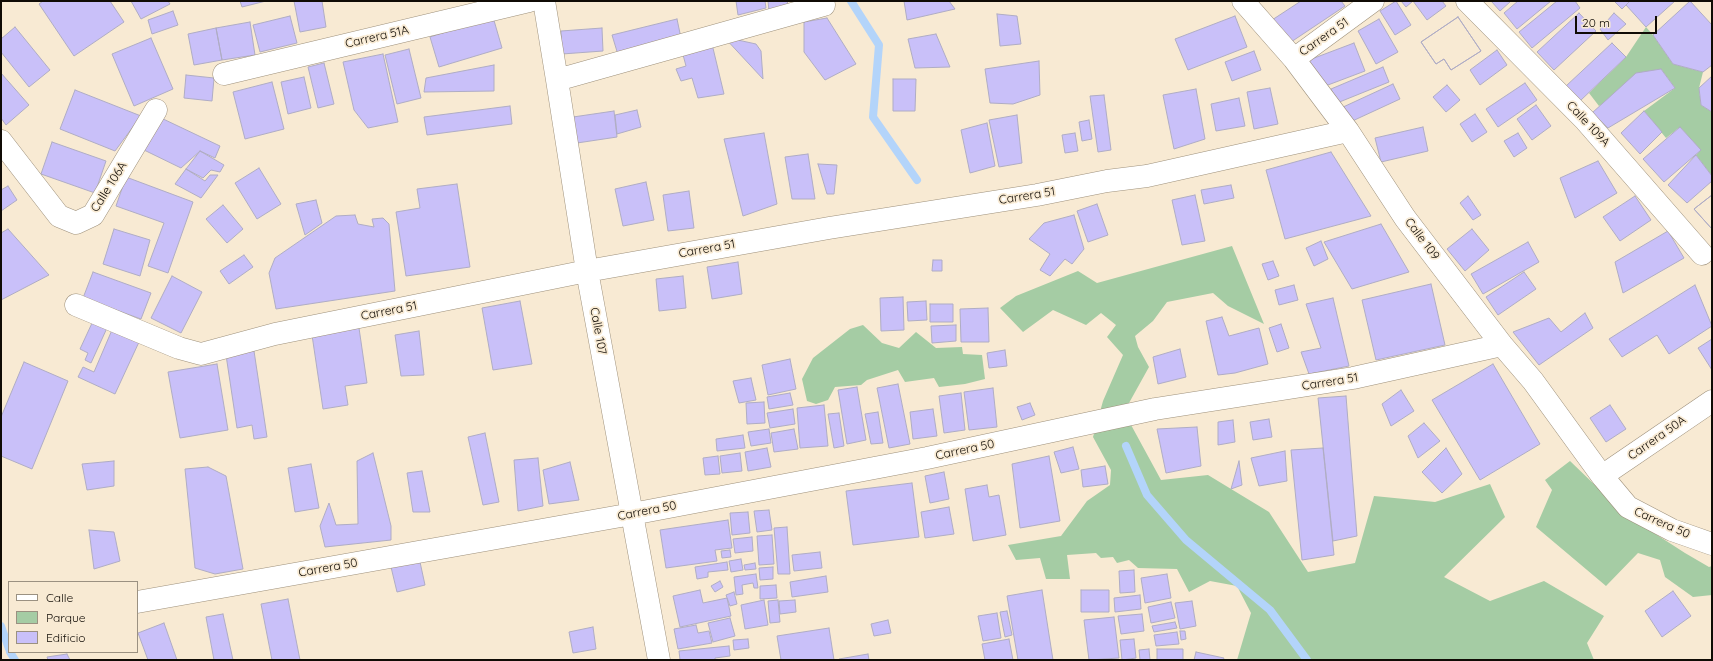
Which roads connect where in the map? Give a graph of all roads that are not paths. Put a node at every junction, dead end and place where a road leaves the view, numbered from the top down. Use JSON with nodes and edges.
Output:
{"nodes":[{"id":1,"x":529,"y":1,"type":"edge"},
{"id":2,"x":544,"y":1,"type":"edge"},
{"id":3,"x":1244,"y":1,"type":"edge"},
{"id":4,"x":1373,"y":1,"type":"edge"},
{"id":5,"x":1467,"y":1,"type":"edge"},
{"id":6,"x":824,"y":5,"type":"dead end"},
{"id":7,"x":1294,"y":59,"type":"junction"},
{"id":8,"x":224,"y":74,"type":"dead end"},
{"id":9,"x":557,"y":80,"type":"junction"},
{"id":10,"x":156,"y":110,"type":"dead end"},
{"id":11,"x":1348,"y":131,"type":"junction"},
{"id":12,"x":1,"y":141,"type":"edge"},
{"id":13,"x":1702,"y":254,"type":"dead end"},
{"id":14,"x":587,"y":271,"type":"junction"},
{"id":15,"x":76,"y":305,"type":"dead end"},
{"id":16,"x":1502,"y":345,"type":"junction"},
{"id":17,"x":1712,"y":400,"type":"edge"},
{"id":18,"x":1155,"y":409,"type":"joint"},
{"id":19,"x":1602,"y":476,"type":"junction"},
{"id":20,"x":632,"y":514,"type":"junction"},
{"id":21,"x":1712,"y":544,"type":"edge"},
{"id":22,"x":138,"y":602,"type":"edge"},
{"id":23,"x":658,"y":660,"type":"edge"}],
"edges":[{"from":1,"to":8,"type":"street","name":"Carrera 51A"},
{"from":2,"to":9,"type":"street","name":"Calle 107"},
{"from":3,"to":7,"type":"street","name":"Calle 109"},
{"from":4,"to":7,"type":"street","name":"Carrera 51"},
{"from":5,"to":13,"type":"street","name":"Calle 109A"},
{"from":6,"to":9,"type":"street"},
{"from":7,"to":11,"type":"street","name":"Calle 109"},
{"from":9,"to":14,"type":"street","name":"Calle 107"},
{"from":10,"to":12,"type":"street","name":"Calle 106A"},
{"from":11,"to":14,"type":"street","name":"Carrera 51"},
{"from":11,"to":16,"type":"street","name":"Calle 109"},
{"from":14,"to":15,"type":"street","name":"Carrera 51"},
{"from":14,"to":20,"type":"street","name":"Calle 107"},
{"from":16,"to":18,"type":"street","name":"Carrera 51"},
{"from":16,"to":19,"type":"street","name":"Calle 109"},
{"from":17,"to":19,"type":"street","name":"Carrera 50A"},
{"from":18,"to":20,"type":"street","name":"Carrera 50"},
{"from":19,"to":21,"type":"street","name":"Carrera 50"},
{"from":20,"to":22,"type":"street","name":"Carrera 50"},
{"from":20,"to":23,"type":"street","name":"Calle 107"}]}
